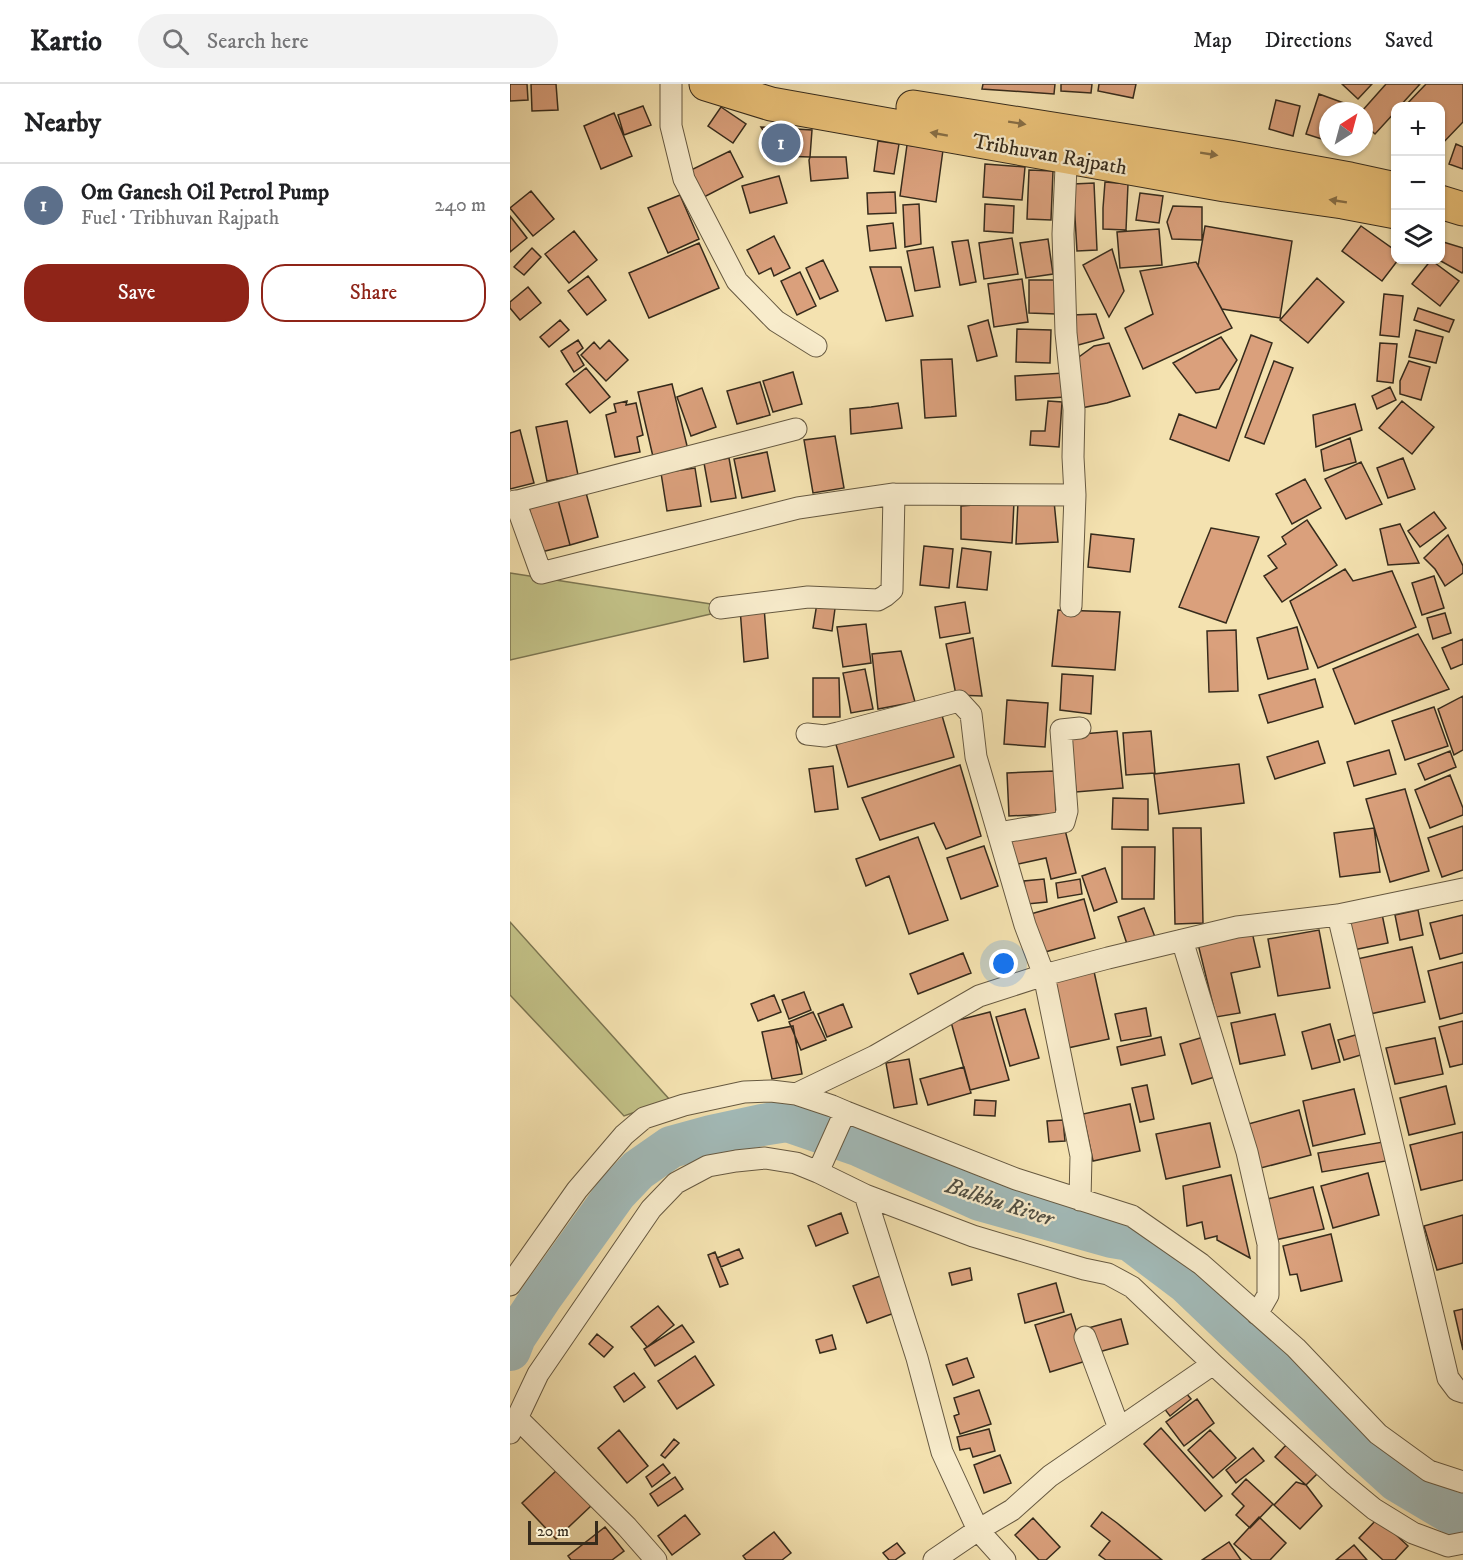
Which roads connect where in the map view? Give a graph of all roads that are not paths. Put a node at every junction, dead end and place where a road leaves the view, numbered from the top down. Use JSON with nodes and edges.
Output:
{"nodes":[{"id":1,"x":671,"y":84,"type":"edge"},
{"id":2,"x":706,"y":84,"type":"edge"},
{"id":3,"x":772,"y":84,"type":"edge"},
{"id":4,"x":1067,"y":144,"type":"junction"},
{"id":5,"x":1391,"y":188,"type":"edge"},
{"id":6,"x":1445,"y":204,"type":"edge"},
{"id":7,"x":1463,"y":209,"type":"edge"},
{"id":8,"x":1391,"y":211,"type":"edge"},
{"id":9,"x":1445,"y":214,"type":"edge"},
{"id":10,"x":1463,"y":215,"type":"edge"},
{"id":11,"x":816,"y":346,"type":"dead end"},
{"id":12,"x":796,"y":429,"type":"dead end"},
{"id":13,"x":894,"y":494,"type":"junction"},
{"id":14,"x":1075,"y":495,"type":"junction"},
{"id":15,"x":513,"y":502,"type":"edge"},
{"id":16,"x":1071,"y":606,"type":"dead end"},
{"id":17,"x":720,"y":608,"type":"dead end"},
{"id":18,"x":1080,"y":728,"type":"dead end"},
{"id":19,"x":807,"y":734,"type":"dead end"},
{"id":20,"x":998,"y":832,"type":"junction"},
{"id":21,"x":1463,"y":889,"type":"edge"},
{"id":22,"x":1338,"y":915,"type":"junction"},
{"id":23,"x":1182,"y":940,"type":"junction"},
{"id":24,"x":1044,"y":975,"type":"junction"},
{"id":25,"x":796,"y":1094,"type":"junction"},
{"id":26,"x":843,"y":1117,"type":"junction"},
{"id":27,"x":822,"y":1164,"type":"junction"},
{"id":28,"x":865,"y":1195,"type":"junction"},
{"id":29,"x":1080,"y":1200,"type":"junction"},
{"id":30,"x":510,"y":1285,"type":"edge"},
{"id":31,"x":1257,"y":1314,"type":"junction"},
{"id":32,"x":1085,"y":1337,"type":"dead end"},
{"id":33,"x":1213,"y":1364,"type":"junction"},
{"id":34,"x":1463,"y":1392,"type":"edge"},
{"id":35,"x":513,"y":1426,"type":"edge"},
{"id":36,"x":1119,"y":1428,"type":"junction"},
{"id":37,"x":1463,"y":1482,"type":"edge"},
{"id":38,"x":978,"y":1530,"type":"junction"},
{"id":39,"x":1463,"y":1543,"type":"edge"},
{"id":40,"x":656,"y":1560,"type":"edge"},
{"id":41,"x":934,"y":1560,"type":"edge"},
{"id":42,"x":1005,"y":1560,"type":"edge"}],
"edges":[{"from":1,"to":11,"type":"street"},
{"from":4,"to":2,"type":"highway","name":"Tribhuvan Rajpath","one_way":true},
{"from":3,"to":4,"type":"highway","name":"Tribhuvan Rajpath","one_way":true},
{"from":4,"to":5,"type":"highway","name":"Tribhuvan Rajpath","one_way":true},
{"from":8,"to":4,"type":"highway","name":"Tribhuvan Rajpath","one_way":true},
{"from":4,"to":14,"type":"street"},
{"from":6,"to":7,"type":"highway"},
{"from":9,"to":10,"type":"highway"},
{"from":12,"to":15,"type":"street"},
{"from":13,"to":14,"type":"street"},
{"from":13,"to":15,"type":"street"},
{"from":13,"to":17,"type":"street"},
{"from":14,"to":16,"type":"street"},
{"from":18,"to":20,"type":"street"},
{"from":19,"to":20,"type":"street"},
{"from":20,"to":24,"type":"street"},
{"from":21,"to":22,"type":"street"},
{"from":22,"to":23,"type":"street"},
{"from":22,"to":34,"type":"street"},
{"from":23,"to":24,"type":"street"},
{"from":23,"to":31,"type":"street"},
{"from":24,"to":25,"type":"street"},
{"from":24,"to":29,"type":"street"},
{"from":25,"to":26,"type":"street"},
{"from":25,"to":30,"type":"street"},
{"from":26,"to":27,"type":"street"},
{"from":26,"to":29,"type":"street"},
{"from":27,"to":28,"type":"street"},
{"from":27,"to":35,"type":"street"},
{"from":28,"to":33,"type":"street"},
{"from":28,"to":38,"type":"street"},
{"from":29,"to":31,"type":"street"},
{"from":31,"to":37,"type":"street"},
{"from":32,"to":36,"type":"street"},
{"from":33,"to":36,"type":"street"},
{"from":33,"to":39,"type":"street"},
{"from":35,"to":40,"type":"street"},
{"from":36,"to":38,"type":"street"},
{"from":38,"to":41,"type":"street"},
{"from":38,"to":42,"type":"street"}]}
